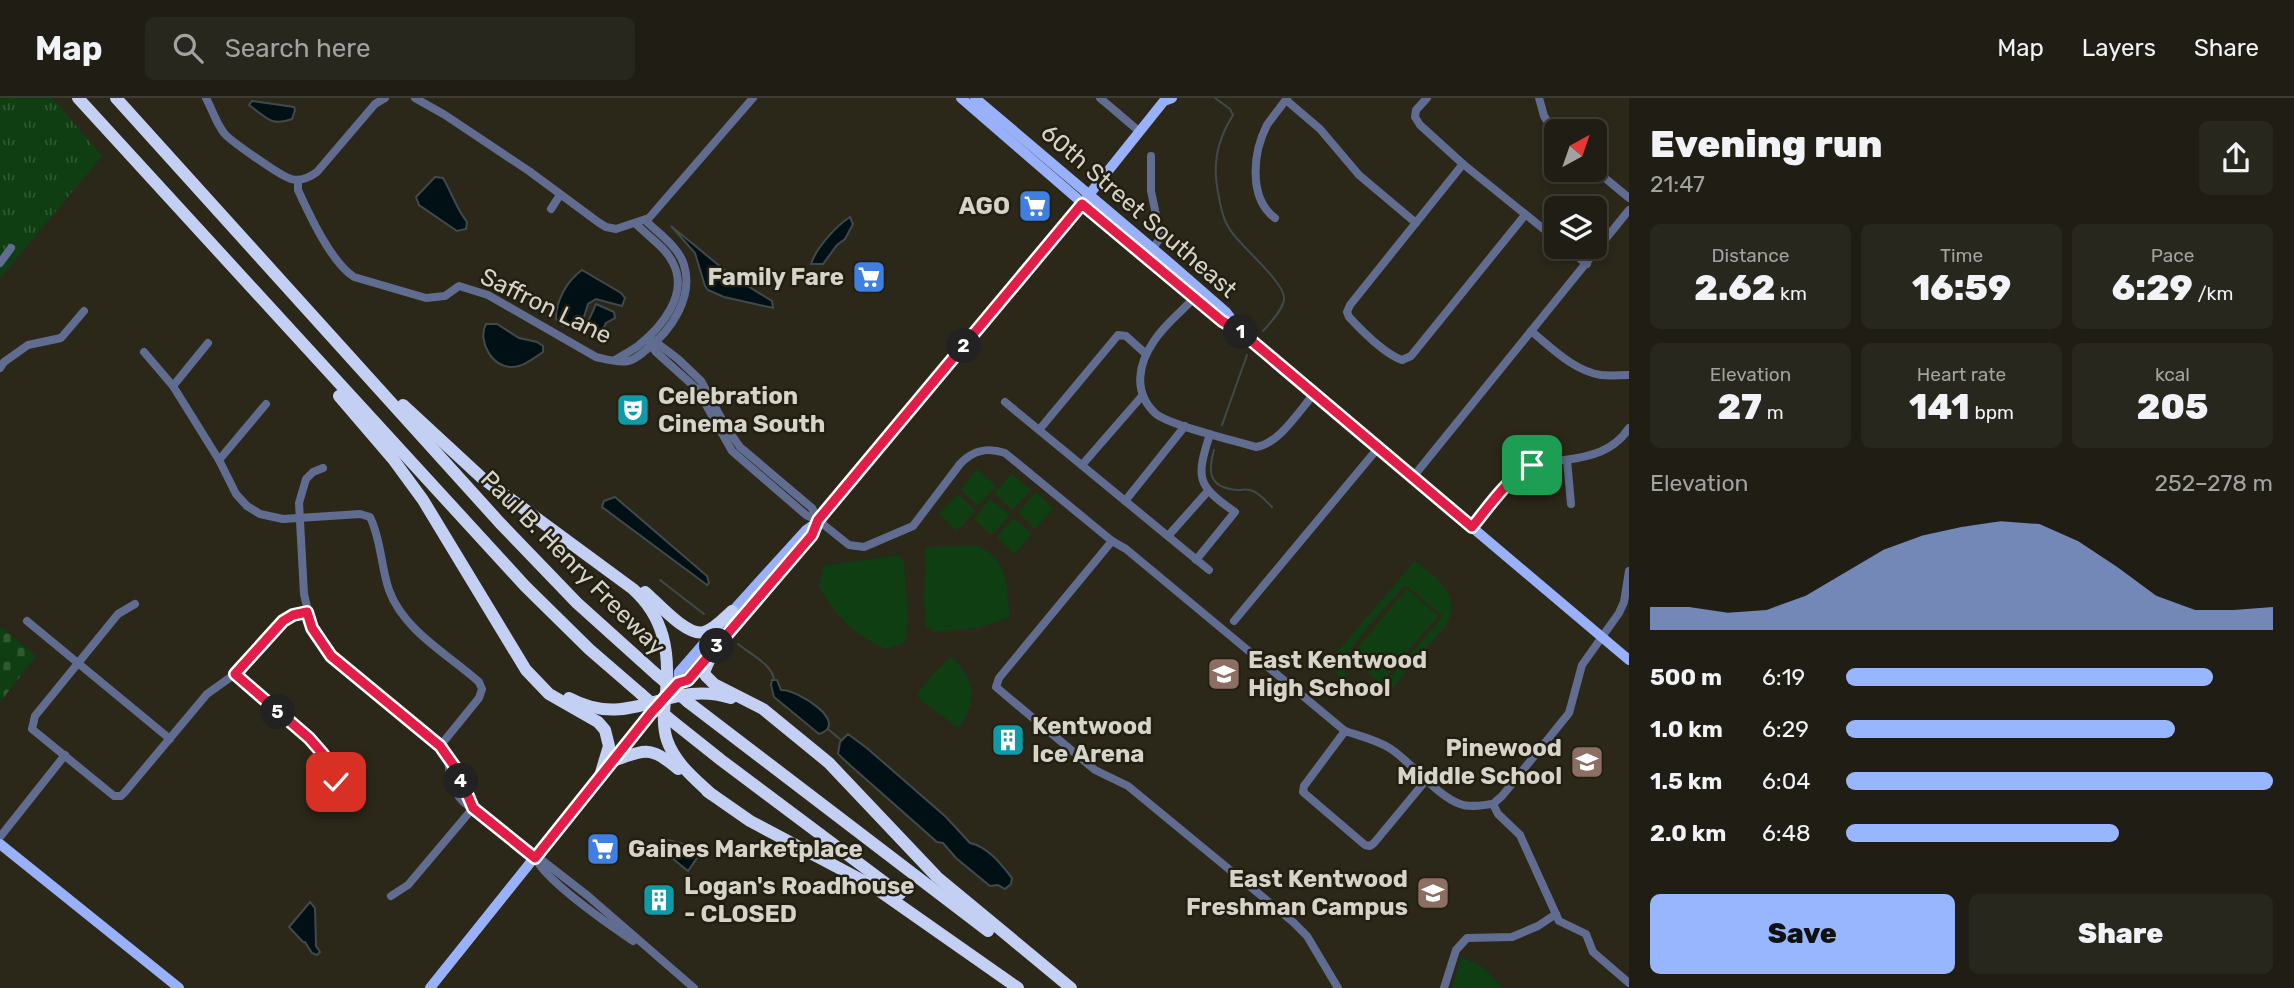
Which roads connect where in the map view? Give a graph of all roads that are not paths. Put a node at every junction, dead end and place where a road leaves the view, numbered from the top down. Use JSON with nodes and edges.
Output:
{"nodes":[{"id":1,"x":78,"y":98,"type":"edge"},
{"id":2,"x":116,"y":98,"type":"edge"},
{"id":3,"x":206,"y":98,"type":"edge"},
{"id":4,"x":384,"y":98,"type":"edge"},
{"id":5,"x":415,"y":98,"type":"edge"},
{"id":6,"x":753,"y":98,"type":"edge"},
{"id":7,"x":961,"y":98,"type":"edge"},
{"id":8,"x":975,"y":98,"type":"edge"},
{"id":9,"x":1100,"y":98,"type":"edge"},
{"id":10,"x":1427,"y":98,"type":"edge"},
{"id":11,"x":1539,"y":98,"type":"edge"},
{"id":12,"x":1165,"y":99,"type":"edge"},
{"id":13,"x":1287,"y":99,"type":"edge"},
{"id":14,"x":1546,"y":119,"type":"edge"},
{"id":15,"x":1140,"y":132,"type":"junction"},
{"id":16,"x":1023,"y":139,"type":"junction"},
{"id":17,"x":1008,"y":140,"type":"junction"},
{"id":18,"x":1151,"y":156,"type":"dead end"},
{"id":19,"x":1463,"y":164,"type":"junction"},
{"id":20,"x":298,"y":180,"type":"junction"},
{"id":21,"x":1607,"y":180,"type":"edge"},
{"id":22,"x":560,"y":195,"type":"junction"},
{"id":23,"x":1090,"y":195,"type":"junction"},
{"id":24,"x":1629,"y":198,"type":"edge"},
{"id":25,"x":170,"y":199,"type":"junction"},
{"id":26,"x":1082,"y":204,"type":"junction"},
{"id":27,"x":551,"y":209,"type":"dead end"},
{"id":28,"x":1629,"y":210,"type":"edge"},
{"id":29,"x":1525,"y":215,"type":"junction"},
{"id":30,"x":1275,"y":218,"type":"dead end"},
{"id":31,"x":227,"y":221,"type":"junction"},
{"id":32,"x":640,"y":222,"type":"junction"},
{"id":33,"x":1416,"y":223,"type":"junction"},
{"id":34,"x":1544,"y":230,"type":"edge"},
{"id":35,"x":11,"y":248,"type":"dead end"},
{"id":36,"x":1153,"y":248,"type":"junction"},
{"id":37,"x":1144,"y":256,"type":"junction"},
{"id":38,"x":1581,"y":259,"type":"edge"},
{"id":39,"x":1166,"y":260,"type":"junction"},
{"id":40,"x":0,"y":263,"type":"edge"},
{"id":41,"x":1587,"y":264,"type":"junction"},
{"id":42,"x":1195,"y":298,"type":"junction"},
{"id":43,"x":85,"y":311,"type":"dead end"},
{"id":44,"x":1531,"y":331,"type":"junction"},
{"id":45,"x":1241,"y":332,"type":"junction"},
{"id":46,"x":651,"y":342,"type":"junction"},
{"id":47,"x":208,"y":343,"type":"dead end"},
{"id":48,"x":144,"y":352,"type":"dead end"},
{"id":49,"x":1146,"y":354,"type":"junction"},
{"id":50,"x":0,"y":368,"type":"edge"},
{"id":51,"x":1629,"y":375,"type":"edge"},
{"id":52,"x":173,"y":386,"type":"junction"},
{"id":53,"x":1314,"y":394,"type":"junction"},
{"id":54,"x":1142,"y":396,"type":"junction"},
{"id":55,"x":1004,"y":402,"type":"dead end"},
{"id":56,"x":266,"y":404,"type":"dead end"},
{"id":57,"x":1185,"y":426,"type":"junction"},
{"id":58,"x":1629,"y":428,"type":"edge"},
{"id":59,"x":1039,"y":429,"type":"junction"},
{"id":60,"x":1210,"y":433,"type":"junction"},
{"id":61,"x":1378,"y":447,"type":"junction"},
{"id":62,"x":219,"y":460,"type":"junction"},
{"id":63,"x":1567,"y":460,"type":"junction"},
{"id":64,"x":1082,"y":465,"type":"junction"},
{"id":65,"x":323,"y":468,"type":"dead end"},
{"id":66,"x":1413,"y":477,"type":"junction"},
{"id":67,"x":1208,"y":491,"type":"junction"},
{"id":68,"x":1125,"y":501,"type":"junction"},
{"id":69,"x":1571,"y":503,"type":"dead end"},
{"id":70,"x":300,"y":518,"type":"junction"},
{"id":71,"x":818,"y":520,"type":"junction"},
{"id":72,"x":1472,"y":527,"type":"junction"},
{"id":73,"x":1168,"y":536,"type":"junction"},
{"id":74,"x":566,"y":540,"type":"junction"},
{"id":75,"x":1112,"y":541,"type":"junction"},
{"id":76,"x":1196,"y":560,"type":"junction"},
{"id":77,"x":1209,"y":570,"type":"dead end"},
{"id":78,"x":1629,"y":571,"type":"edge"},
{"id":79,"x":135,"y":604,"type":"dead end"},
{"id":80,"x":732,"y":611,"type":"junction"},
{"id":81,"x":307,"y":612,"type":"junction"},
{"id":82,"x":27,"y":621,"type":"dead end"},
{"id":83,"x":1234,"y":621,"type":"dead end"},
{"id":84,"x":498,"y":622,"type":"junction"},
{"id":85,"x":1601,"y":637,"type":"junction"},
{"id":86,"x":714,"y":649,"type":"junction"},
{"id":87,"x":1629,"y":660,"type":"edge"},
{"id":88,"x":78,"y":664,"type":"junction"},
{"id":89,"x":235,"y":674,"type":"junction"},
{"id":90,"x":678,"y":683,"type":"junction"},
{"id":91,"x":666,"y":698,"type":"junction"},
{"id":92,"x":785,"y":727,"type":"junction"},
{"id":93,"x":1345,"y":731,"type":"junction"},
{"id":94,"x":170,"y":739,"type":"junction"},
{"id":95,"x":440,"y":746,"type":"junction"},
{"id":96,"x":65,"y":755,"type":"junction"},
{"id":97,"x":612,"y":761,"type":"junction"},
{"id":98,"x":600,"y":776,"type":"junction"},
{"id":99,"x":1427,"y":779,"type":"junction"},
{"id":100,"x":337,"y":791,"type":"dead end"},
{"id":101,"x":711,"y":794,"type":"junction"},
{"id":102,"x":1493,"y":804,"type":"junction"},
{"id":103,"x":473,"y":808,"type":"junction"},
{"id":104,"x":0,"y":837,"type":"edge"},
{"id":105,"x":0,"y":844,"type":"edge"},
{"id":106,"x":535,"y":858,"type":"junction"},
{"id":107,"x":391,"y":896,"type":"dead end"},
{"id":108,"x":1556,"y":914,"type":"junction"},
{"id":109,"x":1629,"y":983,"type":"edge"},
{"id":110,"x":179,"y":988,"type":"edge"},
{"id":111,"x":430,"y":988,"type":"edge"},
{"id":112,"x":694,"y":988,"type":"edge"},
{"id":113,"x":1018,"y":988,"type":"edge"},
{"id":114,"x":1025,"y":988,"type":"edge"},
{"id":115,"x":1064,"y":988,"type":"edge"},
{"id":116,"x":1071,"y":988,"type":"edge"},
{"id":117,"x":1338,"y":988,"type":"edge"},
{"id":118,"x":1444,"y":988,"type":"edge"}],
"edges":[{"from":1,"to":25,"type":"highway","name":"Paul B. Henry Freeway"},
{"from":2,"to":31,"type":"highway","name":"Paul B. Henry Freeway"},
{"from":3,"to":20,"type":"street"},
{"from":4,"to":20,"type":"street"},
{"from":5,"to":22,"type":"street"},
{"from":6,"to":32,"type":"street"},
{"from":7,"to":17,"type":"main road","name":"60th Street Southeast"},
{"from":8,"to":16,"type":"main road","name":"60th Street Southeast"},
{"from":9,"to":15,"type":"street"},
{"from":10,"to":19,"type":"street"},
{"from":11,"to":14,"type":"street"},
{"from":12,"to":15,"type":"main road"},
{"from":13,"to":30,"type":"street"},
{"from":13,"to":33,"type":"street"},
{"from":15,"to":23,"type":"main road"},
{"from":16,"to":17,"type":"main road"},
{"from":16,"to":23,"type":"main road","name":"60th Street Southeast"},
{"from":17,"to":26,"type":"main road","name":"60th Street Southeast"},
{"from":18,"to":36,"type":"street"},
{"from":19,"to":29,"type":"street"},
{"from":19,"to":33,"type":"street"},
{"from":20,"to":46,"type":"street","name":"Saffron Lane"},
{"from":21,"to":24,"type":"street"},
{"from":22,"to":27,"type":"street"},
{"from":22,"to":32,"type":"street"},
{"from":23,"to":26,"type":"main road"},
{"from":23,"to":36,"type":"main road","name":"60th Street Southeast"},
{"from":25,"to":84,"type":"highway"},
{"from":25,"to":114,"type":"highway","name":"Paul B. Henry Freeway","bridge":true},
{"from":26,"to":37,"type":"main road","name":"60th Street Southeast"},
{"from":26,"to":71,"type":"main road"},
{"from":28,"to":41,"type":"street"},
{"from":29,"to":33,"type":"street"},
{"from":29,"to":34,"type":"street"},
{"from":31,"to":74,"type":"highway"},
{"from":31,"to":115,"type":"highway","name":"Paul B. Henry Freeway","bridge":true},
{"from":32,"to":46,"type":"street","name":"Saffron Lane"},
{"from":35,"to":40,"type":"street"},
{"from":36,"to":39,"type":"main road","name":"60th Street Southeast"},
{"from":37,"to":39,"type":"main road"},
{"from":37,"to":42,"type":"main road","name":"60th Street Southeast"},
{"from":38,"to":41,"type":"street"},
{"from":39,"to":45,"type":"main road","name":"60th Street Southeast"},
{"from":41,"to":44,"type":"street"},
{"from":42,"to":45,"type":"main road","name":"60th Street Southeast"},
{"from":42,"to":49,"type":"street"},
{"from":43,"to":50,"type":"street"},
{"from":44,"to":51,"type":"street"},
{"from":44,"to":66,"type":"street"},
{"from":45,"to":53,"type":"main road","name":"60th Street Southeast"},
{"from":46,"to":71,"type":"street"},
{"from":47,"to":52,"type":"street"},
{"from":48,"to":52,"type":"street"},
{"from":49,"to":54,"type":"street"},
{"from":49,"to":59,"type":"street"},
{"from":52,"to":62,"type":"street"},
{"from":53,"to":60,"type":"street"},
{"from":53,"to":61,"type":"main road","name":"60th Street Southeast"},
{"from":54,"to":57,"type":"street"},
{"from":54,"to":64,"type":"street"},
{"from":55,"to":59,"type":"street"},
{"from":56,"to":62,"type":"street"},
{"from":57,"to":60,"type":"street"},
{"from":57,"to":68,"type":"street"},
{"from":58,"to":63,"type":"street"},
{"from":59,"to":64,"type":"street"},
{"from":60,"to":67,"type":"street"},
{"from":61,"to":66,"type":"main road","name":"60th Street Southeast"},
{"from":61,"to":83,"type":"street"},
{"from":62,"to":70,"type":"street"},
{"from":63,"to":69,"type":"street"},
{"from":63,"to":72,"type":"street"},
{"from":64,"to":68,"type":"street"},
{"from":65,"to":70,"type":"street"},
{"from":66,"to":72,"type":"main road","name":"60th Street Southeast"},
{"from":67,"to":73,"type":"street"},
{"from":67,"to":76,"type":"street"},
{"from":68,"to":73,"type":"street"},
{"from":70,"to":81,"type":"street"},
{"from":70,"to":95,"type":"street"},
{"from":71,"to":75,"type":"street"},
{"from":71,"to":80,"type":"main road"},
{"from":71,"to":86,"type":"main road"},
{"from":72,"to":85,"type":"main road","name":"60th Street Southeast"},
{"from":73,"to":76,"type":"street"},
{"from":74,"to":80,"type":"highway"},
{"from":74,"to":91,"type":"highway"},
{"from":75,"to":93,"type":"street"},
{"from":75,"to":117,"type":"street"},
{"from":76,"to":77,"type":"street"},
{"from":78,"to":85,"type":"street"},
{"from":79,"to":88,"type":"street"},
{"from":80,"to":90,"type":"main road"},
{"from":81,"to":89,"type":"street"},
{"from":81,"to":95,"type":"street"},
{"from":82,"to":88,"type":"street"},
{"from":84,"to":91,"type":"highway"},
{"from":84,"to":98,"type":"highway"},
{"from":85,"to":87,"type":"main road","name":"60th Street Southeast"},
{"from":85,"to":102,"type":"street"},
{"from":86,"to":90,"type":"main road"},
{"from":86,"to":92,"type":"highway"},
{"from":88,"to":94,"type":"street"},
{"from":88,"to":96,"type":"street"},
{"from":89,"to":94,"type":"street"},
{"from":89,"to":100,"type":"street"},
{"from":90,"to":91,"type":"main road"},
{"from":91,"to":92,"type":"highway"},
{"from":91,"to":97,"type":"main road"},
{"from":91,"to":101,"type":"highway"},
{"from":92,"to":116,"type":"highway"},
{"from":93,"to":99,"type":"street"},
{"from":93,"to":99,"type":"street"},
{"from":94,"to":96,"type":"street"},
{"from":95,"to":103,"type":"street"},
{"from":96,"to":104,"type":"street"},
{"from":97,"to":98,"type":"main road"},
{"from":97,"to":101,"type":"highway"},
{"from":98,"to":106,"type":"main road"},
{"from":99,"to":102,"type":"street"},
{"from":101,"to":113,"type":"highway"},
{"from":102,"to":108,"type":"street"},
{"from":103,"to":106,"type":"street"},
{"from":103,"to":107,"type":"street"},
{"from":105,"to":110,"type":"main road"},
{"from":106,"to":111,"type":"main road"},
{"from":106,"to":112,"type":"street"},
{"from":108,"to":109,"type":"street"},
{"from":108,"to":118,"type":"street"}]}
